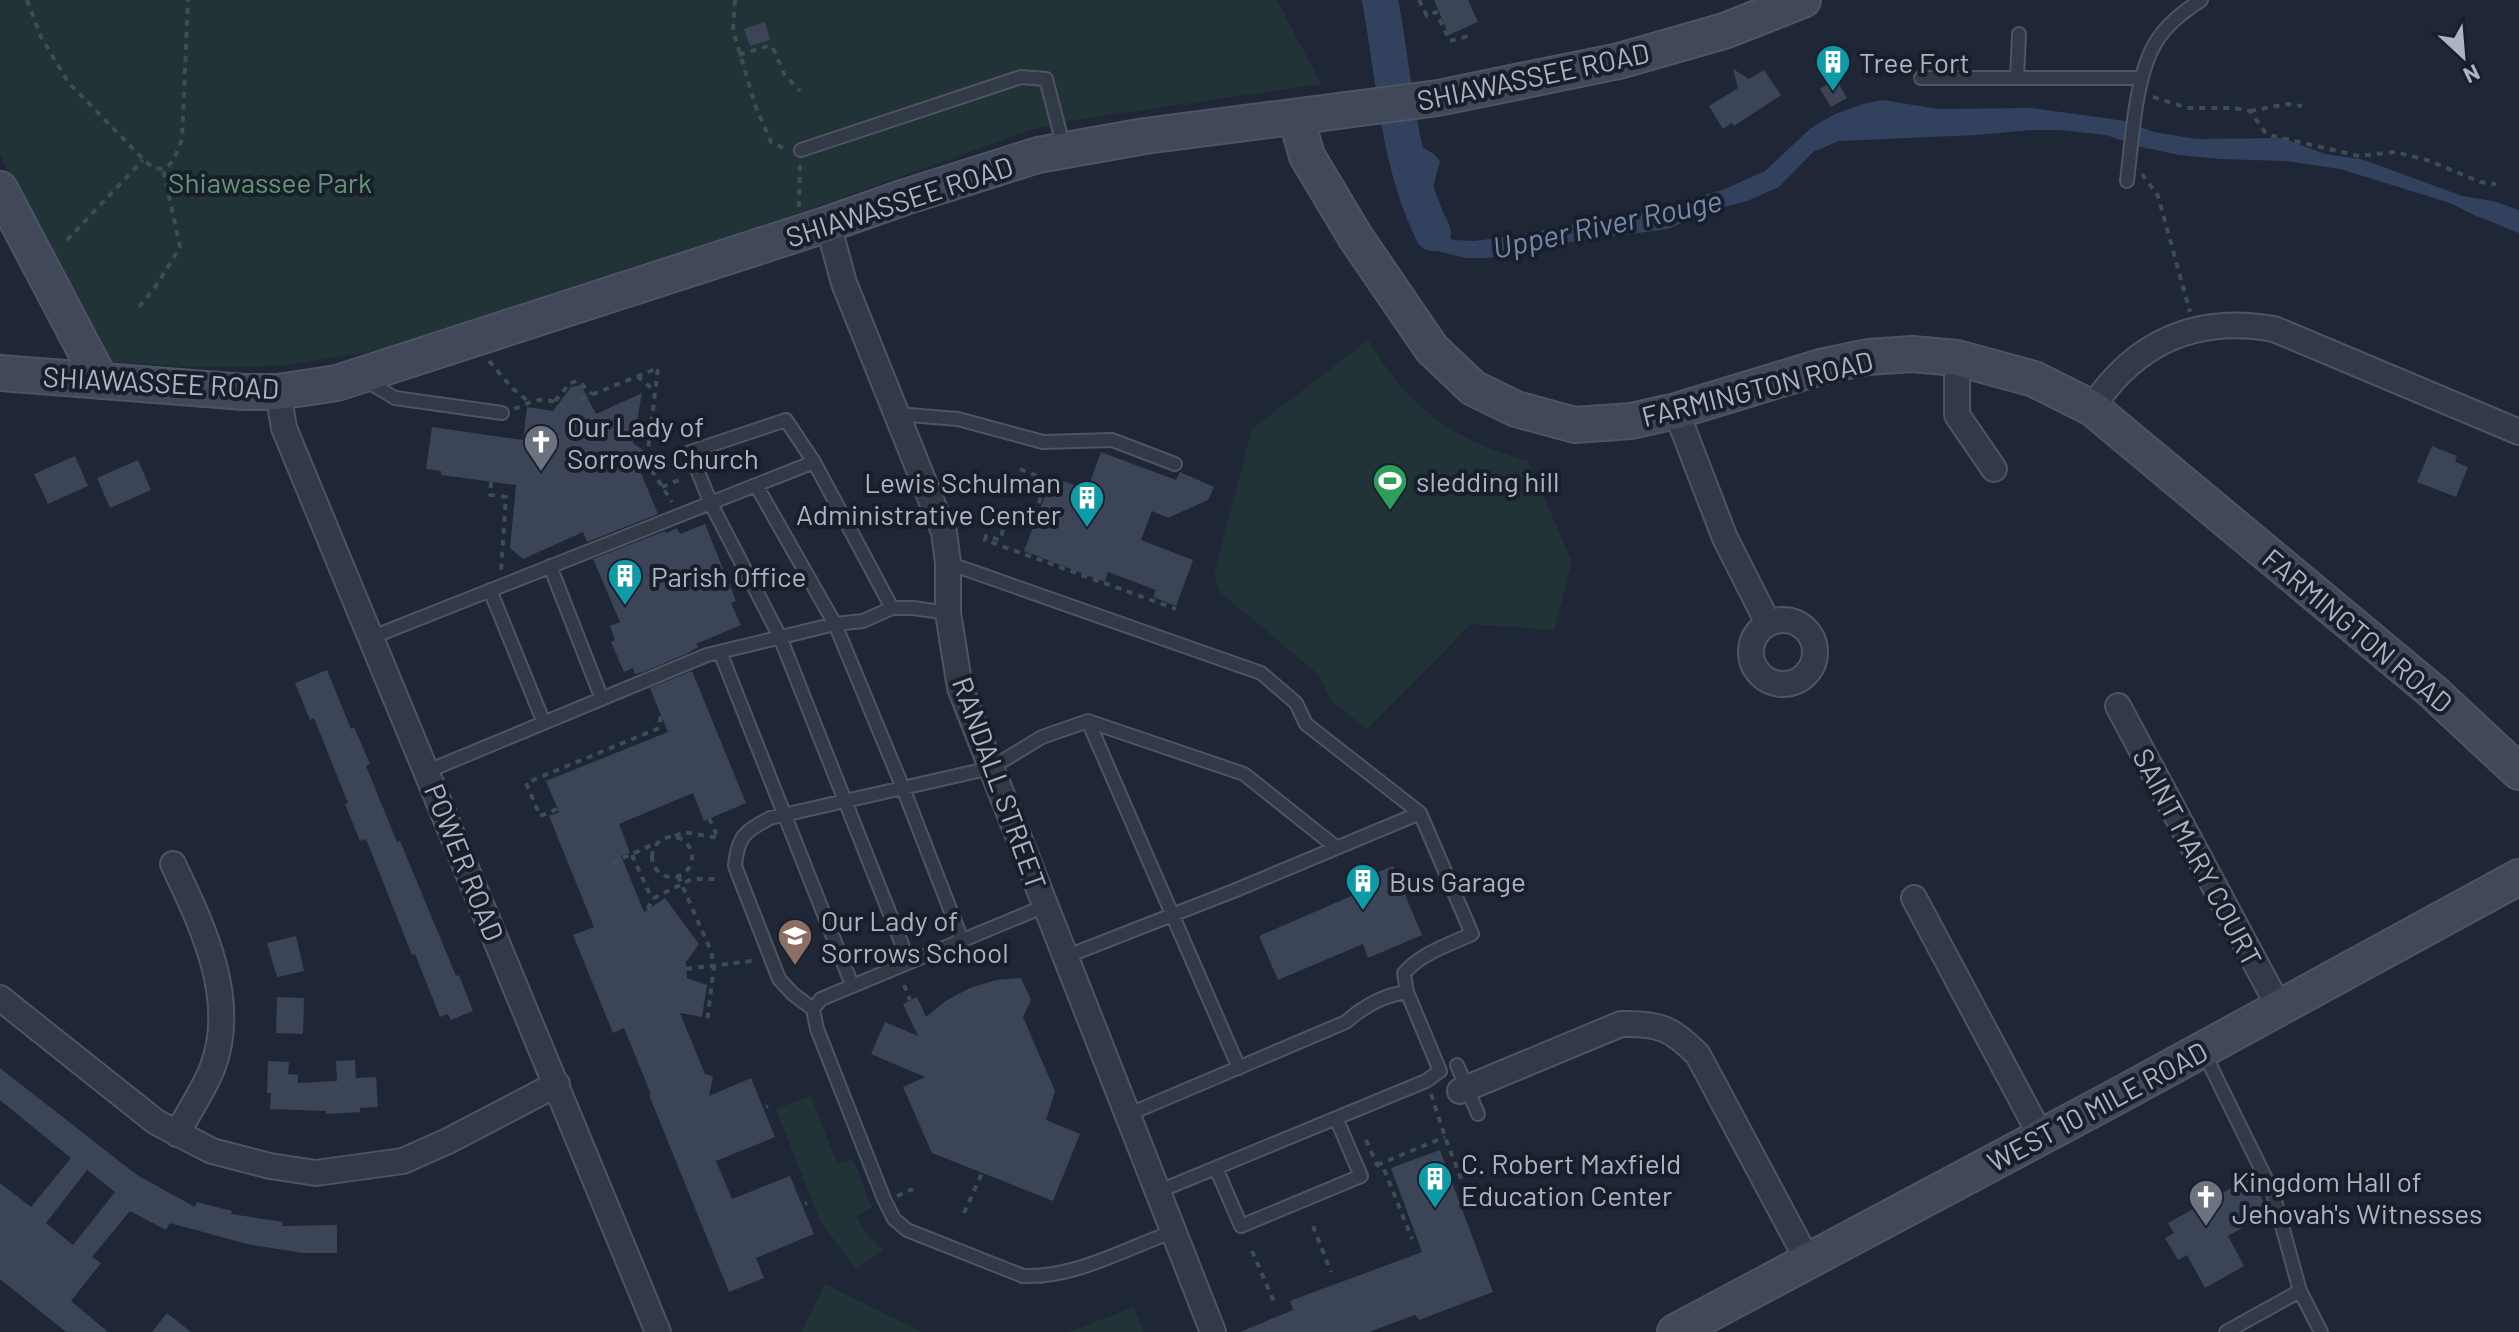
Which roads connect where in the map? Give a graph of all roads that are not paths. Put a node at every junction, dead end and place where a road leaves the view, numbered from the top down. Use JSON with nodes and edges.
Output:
{"nodes":[{"id":1,"x":2201,"y":0,"type":"edge"},
{"id":2,"x":1794,"y":2,"type":"edge"},
{"id":3,"x":2019,"y":34,"type":"dead end"},
{"id":4,"x":1921,"y":78,"type":"dead end"},
{"id":5,"x":2017,"y":78,"type":"junction"},
{"id":6,"x":2142,"y":78,"type":"junction"},
{"id":7,"x":1296,"y":117,"type":"junction"},
{"id":8,"x":801,"y":150,"type":"road end"},
{"id":9,"x":1065,"y":150,"type":"junction"},
{"id":10,"x":2127,"y":181,"type":"dead end"},
{"id":11,"x":0,"y":189,"type":"edge"},
{"id":12,"x":814,"y":218,"type":"junction"},
{"id":13,"x":1957,"y":358,"type":"junction"},
{"id":14,"x":0,"y":373,"type":"edge"},
{"id":15,"x":359,"y":376,"type":"junction"},
{"id":16,"x":101,"y":381,"type":"junction"},
{"id":17,"x":278,"y":392,"type":"junction"},
{"id":18,"x":2092,"y":408,"type":"junction"},
{"id":19,"x":1676,"y":411,"type":"junction"},
{"id":20,"x":502,"y":413,"type":"road end"},
{"id":21,"x":896,"y":414,"type":"junction"},
{"id":22,"x":2519,"y":432,"type":"edge"},
{"id":23,"x":814,"y":462,"type":"junction"},
{"id":24,"x":1175,"y":464,"type":"dead end"},
{"id":25,"x":1994,"y":469,"type":"dead end"},
{"id":26,"x":756,"y":485,"type":"junction"},
{"id":27,"x":711,"y":504,"type":"junction"},
{"id":28,"x":948,"y":563,"type":"junction"},
{"id":29,"x":550,"y":566,"type":"junction"},
{"id":30,"x":490,"y":590,"type":"junction"},
{"id":31,"x":892,"y":608,"type":"junction"},
{"id":32,"x":948,"y":613,"type":"junction"},
{"id":33,"x":1768,"y":623,"type":"dead end"},
{"id":34,"x":835,"y":624,"type":"junction"},
{"id":35,"x":780,"y":637,"type":"junction"},
{"id":36,"x":370,"y":638,"type":"junction"},
{"id":37,"x":720,"y":652,"type":"junction"},
{"id":38,"x":602,"y":699,"type":"junction"},
{"id":39,"x":2118,"y":706,"type":"dead end"},
{"id":40,"x":1088,"y":721,"type":"junction"},
{"id":41,"x":544,"y":723,"type":"junction"},
{"id":42,"x":991,"y":768,"type":"junction"},
{"id":43,"x":428,"y":771,"type":"junction"},
{"id":44,"x":2519,"y":772,"type":"edge"},
{"id":45,"x":903,"y":788,"type":"junction"},
{"id":46,"x":845,"y":801,"type":"junction"},
{"id":47,"x":1420,"y":813,"type":"junction"},
{"id":48,"x":784,"y":815,"type":"junction"},
{"id":49,"x":1337,"y":848,"type":"junction"},
{"id":50,"x":173,"y":864,"type":"dead end"},
{"id":51,"x":2518,"y":877,"type":"edge"},
{"id":52,"x":1914,"y":898,"type":"dead end"},
{"id":53,"x":1045,"y":906,"type":"junction"},
{"id":54,"x":1172,"y":914,"type":"junction"},
{"id":55,"x":962,"y":940,"type":"junction"},
{"id":56,"x":1065,"y":957,"type":"junction"},
{"id":57,"x":909,"y":962,"type":"junction"},
{"id":58,"x":852,"y":985,"type":"junction"},
{"id":59,"x":1407,"y":992,"type":"junction"},
{"id":60,"x":0,"y":998,"type":"edge"},
{"id":61,"x":2279,"y":1007,"type":"junction"},
{"id":62,"x":813,"y":1009,"type":"junction"},
{"id":63,"x":2202,"y":1050,"type":"junction"},
{"id":64,"x":1457,"y":1065,"type":"dead end"},
{"id":65,"x":1239,"y":1068,"type":"junction"},
{"id":66,"x":557,"y":1084,"type":"junction"},
{"id":67,"x":1464,"y":1090,"type":"junction"},
{"id":68,"x":1478,"y":1114,"type":"dead end"},
{"id":69,"x":1127,"y":1115,"type":"junction"},
{"id":70,"x":1336,"y":1118,"type":"junction"},
{"id":71,"x":177,"y":1134,"type":"junction"},
{"id":72,"x":2041,"y":1136,"type":"junction"},
{"id":73,"x":1216,"y":1168,"type":"junction"},
{"id":74,"x":1157,"y":1192,"type":"junction"},
{"id":75,"x":1172,"y":1232,"type":"junction"},
{"id":76,"x":1808,"y":1261,"type":"junction"},
{"id":77,"x":2300,"y":1291,"type":"junction"},
{"id":78,"x":658,"y":1332,"type":"edge"},
{"id":79,"x":1213,"y":1332,"type":"edge"},
{"id":80,"x":1675,"y":1332,"type":"edge"},
{"id":81,"x":2226,"y":1332,"type":"edge"},
{"id":82,"x":2321,"y":1332,"type":"edge"}],
"edges":[{"from":1,"to":6,"type":"lane"},
{"from":2,"to":7,"type":"street","name":"SHIAWASSEE ROAD"},
{"from":3,"to":5,"type":"lane"},
{"from":4,"to":5,"type":"lane"},
{"from":5,"to":6,"type":"lane"},
{"from":6,"to":10,"type":"lane"},
{"from":7,"to":9,"type":"street","name":"SHIAWASSEE ROAD"},
{"from":7,"to":19,"type":"street","name":"FARMINGTON ROAD"},
{"from":8,"to":9,"type":"lane"},
{"from":9,"to":12,"type":"street","name":"SHIAWASSEE ROAD"},
{"from":11,"to":16,"type":"street"},
{"from":12,"to":15,"type":"street","name":"SHIAWASSEE ROAD"},
{"from":12,"to":21,"type":"street","name":"RANDALL STREET"},
{"from":13,"to":18,"type":"street","name":"FARMINGTON ROAD"},
{"from":13,"to":19,"type":"street","name":"FARMINGTON ROAD"},
{"from":13,"to":25,"type":"street"},
{"from":14,"to":16,"type":"street","name":"SHIAWASSEE ROAD"},
{"from":15,"to":17,"type":"street","name":"SHIAWASSEE ROAD"},
{"from":15,"to":20,"type":"lane"},
{"from":16,"to":17,"type":"street","name":"SHIAWASSEE ROAD"},
{"from":17,"to":36,"type":"street","name":"POWER ROAD"},
{"from":18,"to":22,"type":"street"},
{"from":18,"to":44,"type":"street","name":"FARMINGTON ROAD"},
{"from":19,"to":33,"type":"street"},
{"from":21,"to":24,"type":"lane"},
{"from":21,"to":28,"type":"street","name":"RANDALL STREET"},
{"from":23,"to":26,"type":"lane"},
{"from":23,"to":27,"type":"lane"},
{"from":23,"to":31,"type":"lane"},
{"from":26,"to":27,"type":"lane"},
{"from":26,"to":34,"type":"lane"},
{"from":27,"to":29,"type":"lane"},
{"from":27,"to":35,"type":"lane"},
{"from":28,"to":32,"type":"street","name":"RANDALL STREET"},
{"from":28,"to":47,"type":"lane"},
{"from":29,"to":30,"type":"lane"},
{"from":29,"to":38,"type":"lane"},
{"from":30,"to":36,"type":"lane"},
{"from":30,"to":41,"type":"lane"},
{"from":31,"to":32,"type":"lane"},
{"from":31,"to":34,"type":"lane"},
{"from":32,"to":42,"type":"street","name":"RANDALL STREET"},
{"from":34,"to":35,"type":"lane"},
{"from":34,"to":45,"type":"lane"},
{"from":35,"to":37,"type":"lane"},
{"from":35,"to":46,"type":"lane"},
{"from":36,"to":43,"type":"street","name":"POWER ROAD"},
{"from":37,"to":38,"type":"lane"},
{"from":37,"to":48,"type":"lane"},
{"from":38,"to":41,"type":"lane"},
{"from":39,"to":61,"type":"street","name":"SAINT MARY COURT"},
{"from":40,"to":42,"type":"lane"},
{"from":40,"to":49,"type":"lane"},
{"from":40,"to":54,"type":"lane"},
{"from":41,"to":43,"type":"lane"},
{"from":42,"to":45,"type":"lane"},
{"from":42,"to":53,"type":"street","name":"RANDALL STREET"},
{"from":43,"to":66,"type":"street","name":"POWER ROAD"},
{"from":45,"to":46,"type":"lane"},
{"from":45,"to":55,"type":"lane"},
{"from":46,"to":48,"type":"lane"},
{"from":46,"to":57,"type":"lane"},
{"from":47,"to":49,"type":"lane"},
{"from":47,"to":59,"type":"lane"},
{"from":48,"to":58,"type":"lane"},
{"from":48,"to":62,"type":"lane"},
{"from":49,"to":54,"type":"lane"},
{"from":50,"to":71,"type":"street"},
{"from":51,"to":61,"type":"street","name":"WEST 10 MILE ROAD"},
{"from":52,"to":72,"type":"street"},
{"from":53,"to":55,"type":"lane"},
{"from":53,"to":56,"type":"street","name":"RANDALL STREET"},
{"from":54,"to":56,"type":"lane"},
{"from":54,"to":65,"type":"lane"},
{"from":55,"to":57,"type":"lane"},
{"from":56,"to":69,"type":"street","name":"RANDALL STREET"},
{"from":57,"to":58,"type":"lane"},
{"from":58,"to":62,"type":"lane"},
{"from":59,"to":65,"type":"lane"},
{"from":59,"to":70,"type":"lane"},
{"from":60,"to":71,"type":"street"},
{"from":61,"to":63,"type":"street","name":"WEST 10 MILE ROAD"},
{"from":62,"to":75,"type":"lane"},
{"from":63,"to":72,"type":"street","name":"WEST 10 MILE ROAD"},
{"from":63,"to":77,"type":"lane"},
{"from":64,"to":67,"type":"lane"},
{"from":65,"to":69,"type":"lane"},
{"from":66,"to":71,"type":"street"},
{"from":66,"to":78,"type":"street","name":"POWER ROAD"},
{"from":67,"to":68,"type":"lane"},
{"from":67,"to":76,"type":"street"},
{"from":69,"to":74,"type":"street","name":"RANDALL STREET"},
{"from":70,"to":73,"type":"lane"},
{"from":70,"to":73,"type":"lane"},
{"from":72,"to":76,"type":"street","name":"WEST 10 MILE ROAD"},
{"from":73,"to":74,"type":"lane"},
{"from":74,"to":75,"type":"street","name":"RANDALL STREET"},
{"from":75,"to":79,"type":"street","name":"RANDALL STREET"},
{"from":76,"to":80,"type":"street","name":"WEST 10 MILE ROAD"},
{"from":77,"to":81,"type":"lane"},
{"from":77,"to":82,"type":"lane"}]}
